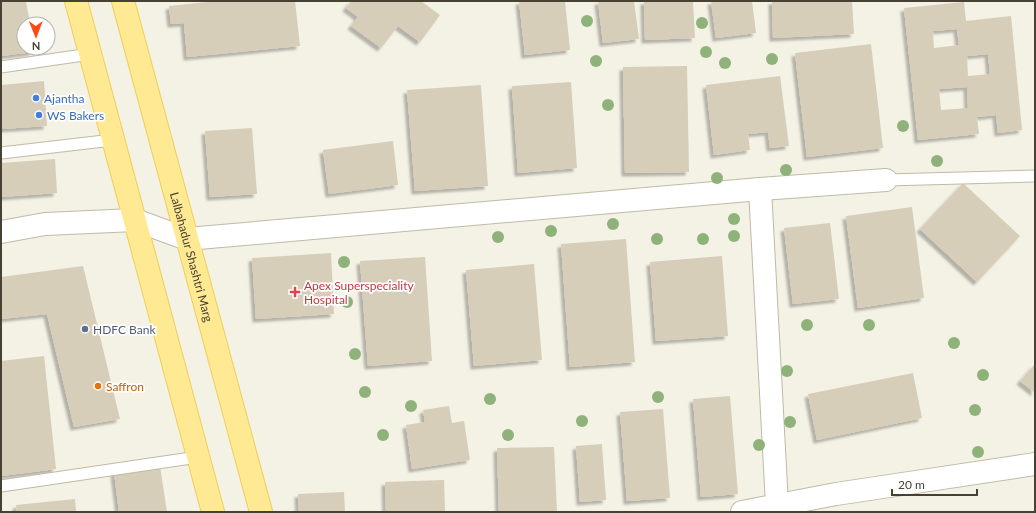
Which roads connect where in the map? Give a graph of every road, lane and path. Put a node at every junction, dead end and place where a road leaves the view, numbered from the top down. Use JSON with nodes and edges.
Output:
{"nodes":[{"id":1,"x":76,"y":1,"type":"edge"},
{"id":2,"x":123,"y":1,"type":"edge"},
{"id":3,"x":90,"y":54,"type":"junction"},
{"id":4,"x":1,"y":68,"type":"edge"},
{"id":5,"x":113,"y":140,"type":"junction"},
{"id":6,"x":1,"y":153,"type":"edge"},
{"id":7,"x":1035,"y":176,"type":"edge"},
{"id":8,"x":886,"y":180,"type":"joint"},
{"id":9,"x":760,"y":189,"type":"junction"},
{"id":10,"x":135,"y":220,"type":"junction"},
{"id":11,"x":1,"y":232,"type":"edge"},
{"id":12,"x":188,"y":239,"type":"junction"},
{"id":13,"x":198,"y":456,"type":"junction"},
{"id":14,"x":1035,"y":464,"type":"edge"},
{"id":15,"x":1,"y":486,"type":"edge"},
{"id":16,"x":778,"y":505,"type":"junction"},
{"id":17,"x":213,"y":512,"type":"edge"},
{"id":18,"x":261,"y":512,"type":"edge"},
{"id":19,"x":742,"y":512,"type":"edge"}],
"edges":[{"from":1,"to":3,"type":"main road"},
{"from":2,"to":12,"type":"main road","name":"Lalbahadur Shashtri Marg"},
{"from":3,"to":4,"type":"lane"},
{"from":3,"to":5,"type":"main road"},
{"from":5,"to":6,"type":"lane"},
{"from":5,"to":10,"type":"main road"},
{"from":7,"to":8,"type":"lane"},
{"from":8,"to":9,"type":"street"},
{"from":9,"to":12,"type":"street"},
{"from":9,"to":16,"type":"street"},
{"from":10,"to":11,"type":"street"},
{"from":10,"to":12,"type":"street"},
{"from":10,"to":13,"type":"main road"},
{"from":12,"to":18,"type":"main road","name":"Lalbahadur Shashtri Marg"},
{"from":13,"to":15,"type":"lane"},
{"from":13,"to":17,"type":"main road"},
{"from":14,"to":16,"type":"street"},
{"from":16,"to":19,"type":"street"}]}
